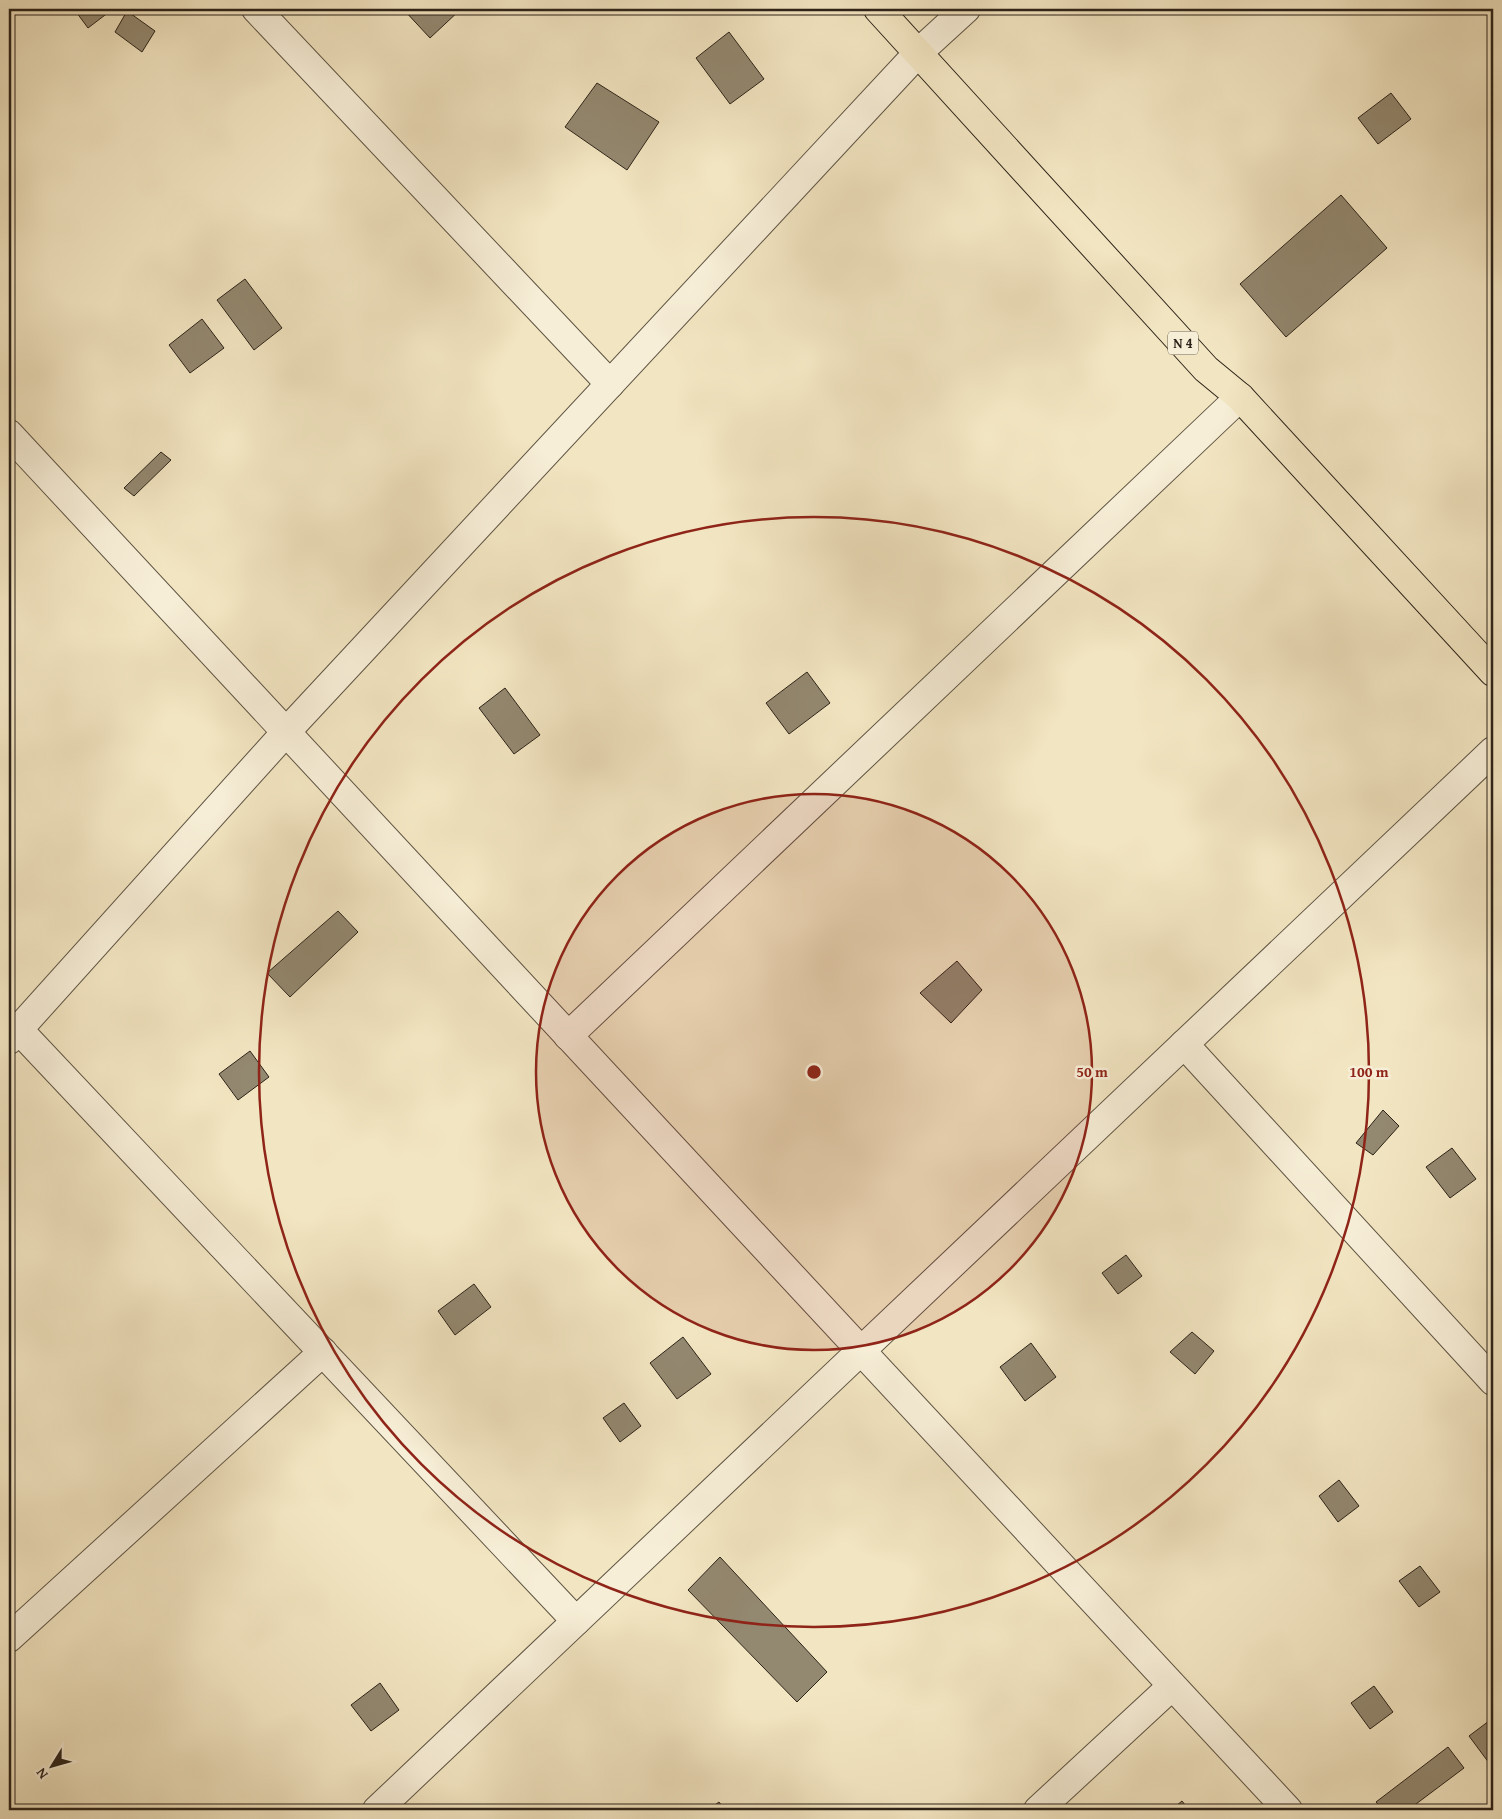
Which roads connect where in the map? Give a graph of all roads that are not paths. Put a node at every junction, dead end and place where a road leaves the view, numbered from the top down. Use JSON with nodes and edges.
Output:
{"nodes":[{"id":1,"x":256,"y":9,"type":"edge"},
{"id":2,"x":878,"y":9,"type":"edge"},
{"id":3,"x":966,"y":9,"type":"edge"},
{"id":4,"x":919,"y":52,"type":"junction"},
{"id":5,"x":610,"y":384,"type":"junction"},
{"id":6,"x":1240,"y":397,"type":"junction"},
{"id":7,"x":9,"y":434,"type":"edge"},
{"id":8,"x":1493,"y":672,"type":"edge"},
{"id":9,"x":286,"y":732,"type":"junction"},
{"id":10,"x":1493,"y":751,"type":"edge"},
{"id":11,"x":14,"y":1035,"type":"edge"},
{"id":12,"x":568,"y":1036,"type":"junction"},
{"id":13,"x":1184,"y":1044,"type":"junction"},
{"id":14,"x":861,"y":1350,"type":"junction"},
{"id":15,"x":323,"y":1352,"type":"junction"},
{"id":16,"x":1493,"y":1381,"type":"edge"},
{"id":17,"x":576,"y":1621,"type":"junction"},
{"id":18,"x":9,"y":1638,"type":"edge"},
{"id":19,"x":1172,"y":1686,"type":"junction"},
{"id":20,"x":377,"y":1810,"type":"edge"},
{"id":21,"x":1038,"y":1810,"type":"edge"},
{"id":22,"x":1288,"y":1810,"type":"edge"}],
"edges":[{"from":1,"to":5,"type":"street"},
{"from":2,"to":4,"type":"highway","number":"N 4"},
{"from":3,"to":4,"type":"street"},
{"from":4,"to":5,"type":"street"},
{"from":4,"to":6,"type":"highway","number":"N 4"},
{"from":5,"to":9,"type":"street"},
{"from":6,"to":8,"type":"highway","number":"N 4"},
{"from":6,"to":12,"type":"street"},
{"from":7,"to":9,"type":"street"},
{"from":9,"to":11,"type":"street"},
{"from":9,"to":12,"type":"street"},
{"from":10,"to":13,"type":"street"},
{"from":11,"to":15,"type":"street"},
{"from":12,"to":14,"type":"street"},
{"from":13,"to":14,"type":"street"},
{"from":13,"to":16,"type":"street"},
{"from":14,"to":17,"type":"street"},
{"from":14,"to":19,"type":"street"},
{"from":15,"to":17,"type":"street"},
{"from":15,"to":18,"type":"street"},
{"from":17,"to":20,"type":"street"},
{"from":19,"to":21,"type":"street"},
{"from":19,"to":22,"type":"street"}]}
